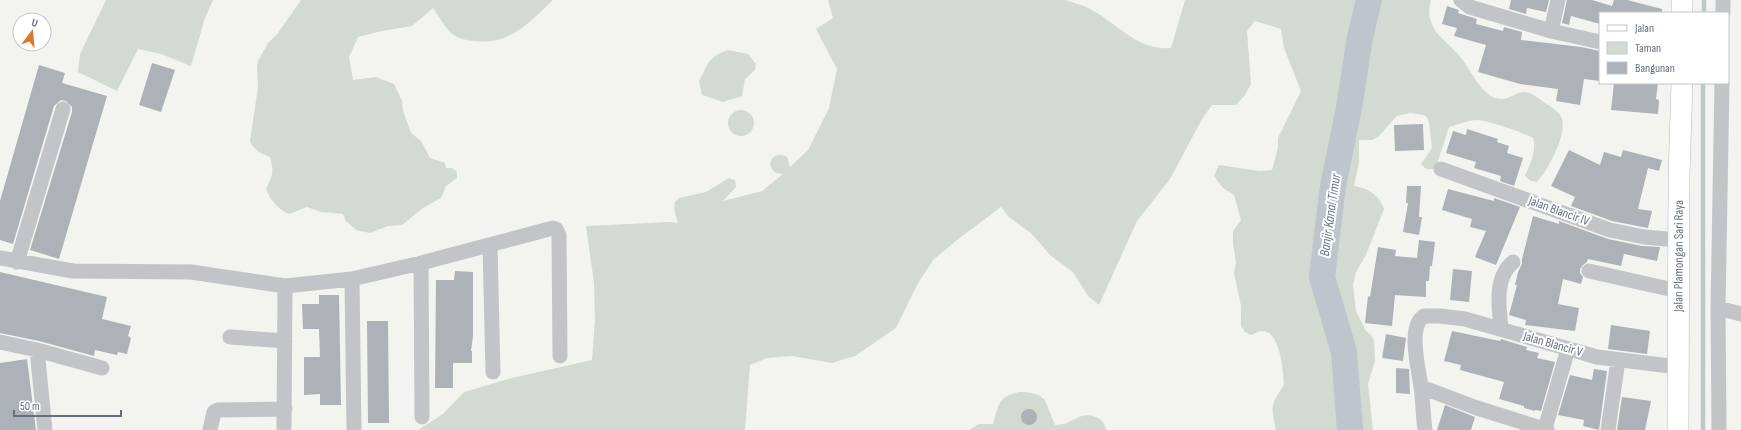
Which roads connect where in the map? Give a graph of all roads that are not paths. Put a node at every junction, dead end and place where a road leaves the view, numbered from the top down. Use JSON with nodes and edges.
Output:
{"nodes":[{"id":1,"x":1461,"y":0,"type":"edge"},
{"id":2,"x":1558,"y":0,"type":"edge"},
{"id":3,"x":1682,"y":0,"type":"edge"},
{"id":4,"x":1723,"y":0,"type":"edge"},
{"id":5,"x":1682,"y":12,"type":"edge"},
{"id":6,"x":1723,"y":12,"type":"edge"},
{"id":7,"x":1551,"y":31,"type":"junction"},
{"id":8,"x":1599,"y":42,"type":"edge"},
{"id":9,"x":1682,"y":84,"type":"edge"},
{"id":10,"x":1722,"y":84,"type":"edge"},
{"id":11,"x":63,"y":109,"type":"dead end"},
{"id":12,"x":1441,"y":169,"type":"dead end"},
{"id":13,"x":1679,"y":240,"type":"junction"},
{"id":14,"x":490,"y":246,"type":"junction"},
{"id":15,"x":0,"y":258,"type":"edge"},
{"id":16,"x":17,"y":262,"type":"junction"},
{"id":17,"x":1513,"y":262,"type":"dead end"},
{"id":18,"x":421,"y":263,"type":"junction"},
{"id":19,"x":1589,"y":271,"type":"dead end"},
{"id":20,"x":352,"y":279,"type":"junction"},
{"id":21,"x":285,"y":286,"type":"junction"},
{"id":22,"x":1678,"y":291,"type":"junction"},
{"id":23,"x":1718,"y":308,"type":"junction"},
{"id":24,"x":1741,"y":314,"type":"edge"},
{"id":25,"x":1501,"y":328,"type":"junction"},
{"id":26,"x":230,"y":337,"type":"dead end"},
{"id":27,"x":285,"y":341,"type":"junction"},
{"id":28,"x":0,"y":342,"type":"edge"},
{"id":29,"x":1568,"y":349,"type":"junction"},
{"id":30,"x":37,"y":350,"type":"junction"},
{"id":31,"x":560,"y":356,"type":"dead end"},
{"id":32,"x":1618,"y":360,"type":"junction"},
{"id":33,"x":1678,"y":367,"type":"junction"},
{"id":34,"x":102,"y":368,"type":"dead end"},
{"id":35,"x":493,"y":372,"type":"dead end"},
{"id":36,"x":1421,"y":387,"type":"junction"},
{"id":37,"x":285,"y":409,"type":"junction"},
{"id":38,"x":422,"y":417,"type":"dead end"},
{"id":39,"x":1544,"y":428,"type":"edge"},
{"id":40,"x":45,"y":430,"type":"edge"},
{"id":41,"x":210,"y":430,"type":"edge"},
{"id":42,"x":284,"y":430,"type":"edge"},
{"id":43,"x":354,"y":430,"type":"edge"},
{"id":44,"x":1425,"y":430,"type":"edge"},
{"id":45,"x":1608,"y":430,"type":"edge"},
{"id":46,"x":1678,"y":430,"type":"edge"},
{"id":47,"x":1720,"y":430,"type":"edge"}],
"edges":[{"from":1,"to":7,"type":"street"},
{"from":2,"to":7,"type":"street"},
{"from":3,"to":5,"type":"street"},
{"from":4,"to":6,"type":"street"},
{"from":7,"to":8,"type":"street"},
{"from":9,"to":13,"type":"street","name":"Jalan Plamongan Sari Raya"},
{"from":10,"to":23,"type":"street"},
{"from":11,"to":16,"type":"street"},
{"from":12,"to":13,"type":"street","name":"Jalan Blancir IV"},
{"from":13,"to":22,"type":"street","name":"Jalan Plamongan Sari Raya"},
{"from":14,"to":18,"type":"street"},
{"from":14,"to":31,"type":"street"},
{"from":14,"to":35,"type":"street"},
{"from":15,"to":16,"type":"street"},
{"from":16,"to":21,"type":"street"},
{"from":17,"to":25,"type":"street"},
{"from":18,"to":20,"type":"street"},
{"from":18,"to":38,"type":"street"},
{"from":19,"to":22,"type":"street"},
{"from":20,"to":21,"type":"street"},
{"from":20,"to":43,"type":"street"},
{"from":21,"to":27,"type":"street"},
{"from":22,"to":33,"type":"street","name":"Jalan Plamongan Sari Raya"},
{"from":23,"to":24,"type":"street"},
{"from":23,"to":47,"type":"street"},
{"from":25,"to":29,"type":"street","name":"Jalan Blancir V"},
{"from":25,"to":36,"type":"street","name":"Jalan Blancir V"},
{"from":26,"to":27,"type":"street"},
{"from":27,"to":37,"type":"street"},
{"from":28,"to":30,"type":"street"},
{"from":29,"to":32,"type":"street","name":"Jalan Blancir V"},
{"from":29,"to":39,"type":"street"},
{"from":30,"to":34,"type":"street"},
{"from":30,"to":40,"type":"street"},
{"from":32,"to":33,"type":"street","name":"Jalan Blancir V"},
{"from":32,"to":45,"type":"street"},
{"from":33,"to":46,"type":"street","name":"Jalan Plamongan Sari Raya"},
{"from":36,"to":39,"type":"street"},
{"from":36,"to":44,"type":"street"},
{"from":37,"to":41,"type":"street"},
{"from":37,"to":42,"type":"street"}]}
